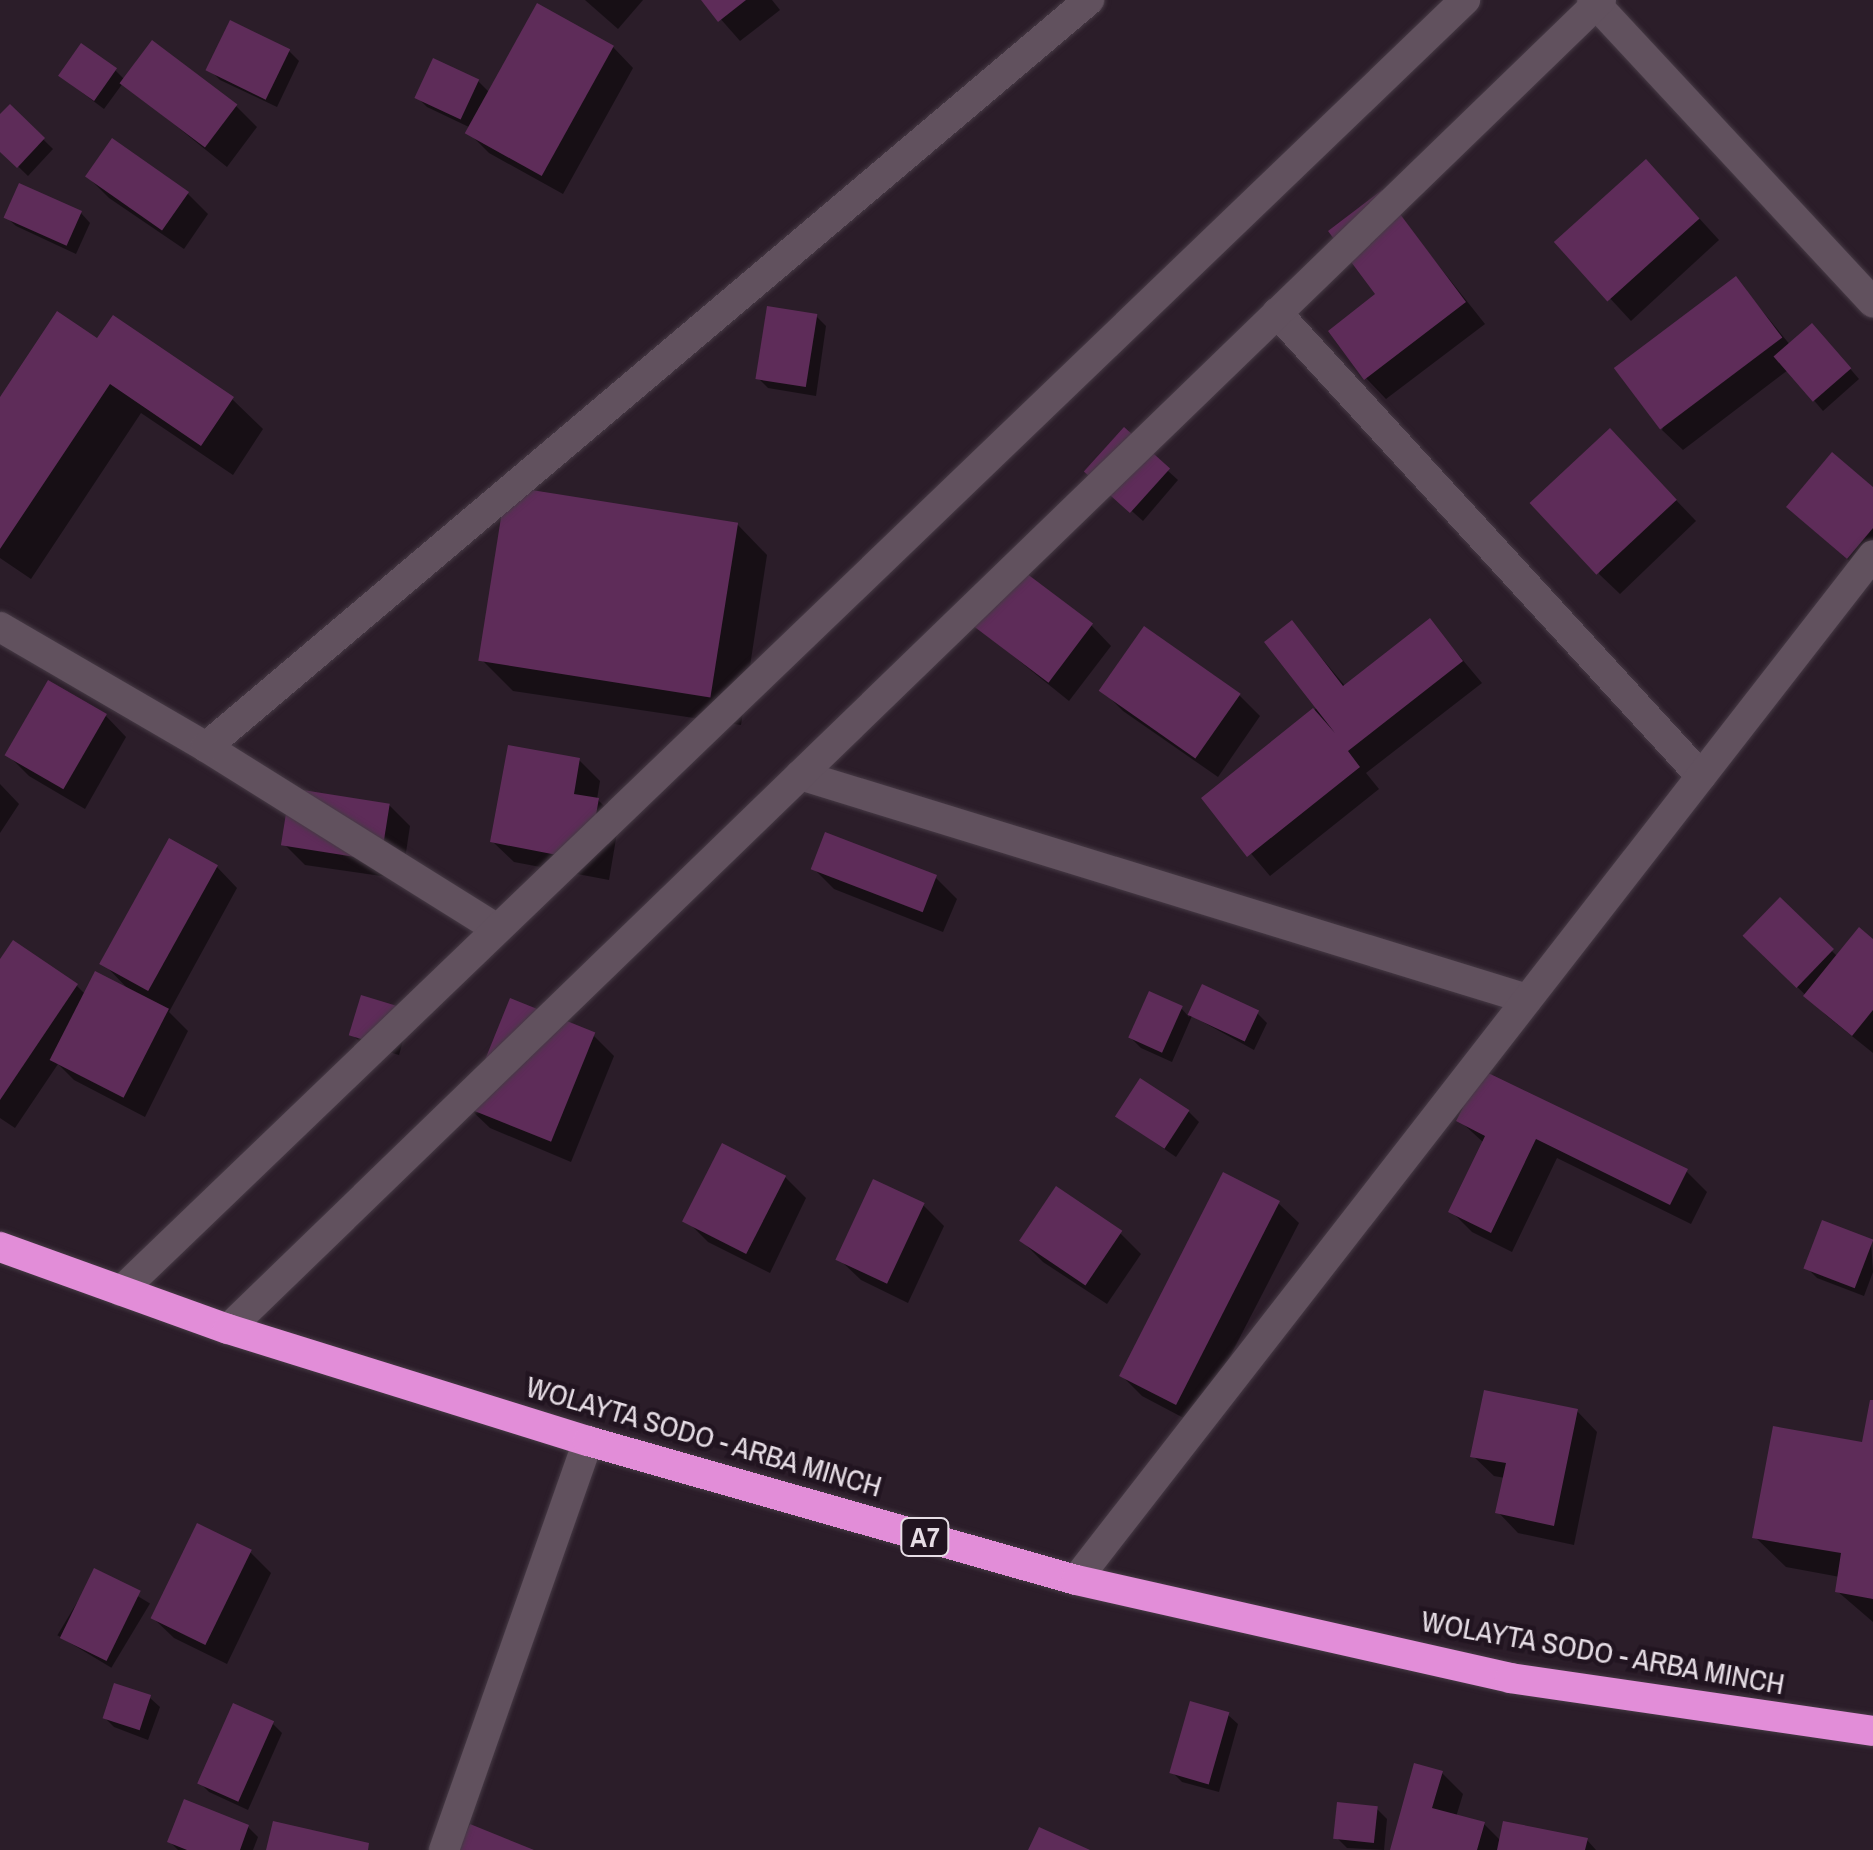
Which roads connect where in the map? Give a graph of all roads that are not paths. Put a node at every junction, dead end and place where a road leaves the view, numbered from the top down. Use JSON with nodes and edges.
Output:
{"nodes":[{"id":1,"x":1088,"y":0,"type":"edge"},
{"id":2,"x":1465,"y":0,"type":"edge"},
{"id":3,"x":1596,"y":2,"type":"edge"},
{"id":4,"x":1873,"y":302,"type":"edge"},
{"id":5,"x":1276,"y":314,"type":"junction"},
{"id":6,"x":1873,"y":555,"type":"edge"},
{"id":7,"x":0,"y":627,"type":"edge"},
{"id":8,"x":206,"y":748,"type":"junction"},
{"id":9,"x":800,"y":775,"type":"junction"},
{"id":10,"x":1701,"y":776,"type":"junction"},
{"id":11,"x":497,"y":929,"type":"junction"},
{"id":12,"x":1527,"y":999,"type":"junction"},
{"id":13,"x":0,"y":1248,"type":"edge"},
{"id":14,"x":121,"y":1290,"type":"junction"},
{"id":15,"x":228,"y":1329,"type":"junction"},
{"id":16,"x":588,"y":1441,"type":"junction"},
{"id":17,"x":1076,"y":1580,"type":"junction"},
{"id":18,"x":1873,"y":1731,"type":"edge"},
{"id":19,"x":444,"y":1850,"type":"edge"}],
"edges":[{"from":1,"to":8,"type":"street"},
{"from":2,"to":11,"type":"street"},
{"from":3,"to":4,"type":"street"},
{"from":3,"to":5,"type":"street"},
{"from":5,"to":9,"type":"street"},
{"from":5,"to":10,"type":"street"},
{"from":6,"to":10,"type":"street"},
{"from":7,"to":8,"type":"street"},
{"from":8,"to":11,"type":"street"},
{"from":9,"to":12,"type":"street"},
{"from":9,"to":15,"type":"street"},
{"from":10,"to":12,"type":"street"},
{"from":11,"to":14,"type":"street"},
{"from":12,"to":17,"type":"street"},
{"from":13,"to":14,"type":"highway","name":"WOLAYTA SODO - ARBA MINCH","number":"A7"},
{"from":14,"to":15,"type":"highway","name":"WOLAYTA SODO - ARBA MINCH","number":"A7"},
{"from":15,"to":16,"type":"highway","name":"WOLAYTA SODO - ARBA MINCH","number":"A7"},
{"from":16,"to":17,"type":"highway","name":"WOLAYTA SODO - ARBA MINCH","number":"A7"},
{"from":16,"to":19,"type":"street"},
{"from":17,"to":18,"type":"highway","name":"WOLAYTA SODO - ARBA MINCH","number":"A7"}]}
